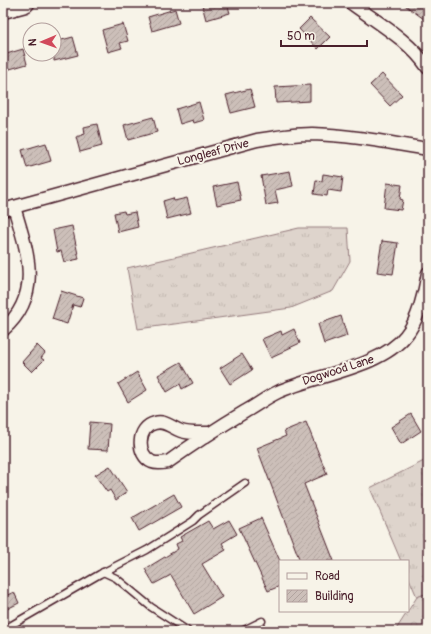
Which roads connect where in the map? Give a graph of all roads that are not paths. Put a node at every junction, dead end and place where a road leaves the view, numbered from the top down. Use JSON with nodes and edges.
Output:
{"nodes":[{"id":1,"x":25,"y":3,"type":"edge"},
{"id":2,"x":351,"y":3,"type":"edge"},
{"id":3,"x":3,"y":9,"type":"edge"},
{"id":4,"x":428,"y":68,"type":"edge"},
{"id":5,"x":428,"y":149,"type":"edge"},
{"id":6,"x":9,"y":208,"type":"edge"},
{"id":7,"x":428,"y":273,"type":"edge"},
{"id":8,"x":3,"y":330,"type":"edge"},
{"id":9,"x":209,"y":433,"type":"junction"},
{"id":10,"x":245,"y":483,"type":"dead end"},
{"id":11,"x":103,"y":572,"type":"junction"},
{"id":12,"x":262,"y":621,"type":"dead end"},
{"id":13,"x":3,"y":630,"type":"edge"},
{"id":14,"x":188,"y":631,"type":"edge"},
{"id":15,"x":242,"y":631,"type":"edge"}],
"edges":[{"from":1,"to":3,"type":"street"},
{"from":2,"to":4,"type":"street"},
{"from":5,"to":6,"type":"street","name":"Longleaf Drive"},
{"from":6,"to":8,"type":"street"},
{"from":7,"to":9,"type":"street","name":"Dogwood Lane"},
{"from":9,"to":9,"type":"street","name":"Dogwood Lane"},
{"from":10,"to":11,"type":"lane"},
{"from":11,"to":13,"type":"lane"},
{"from":11,"to":14,"type":"lane"},
{"from":12,"to":15,"type":"lane"}]}
